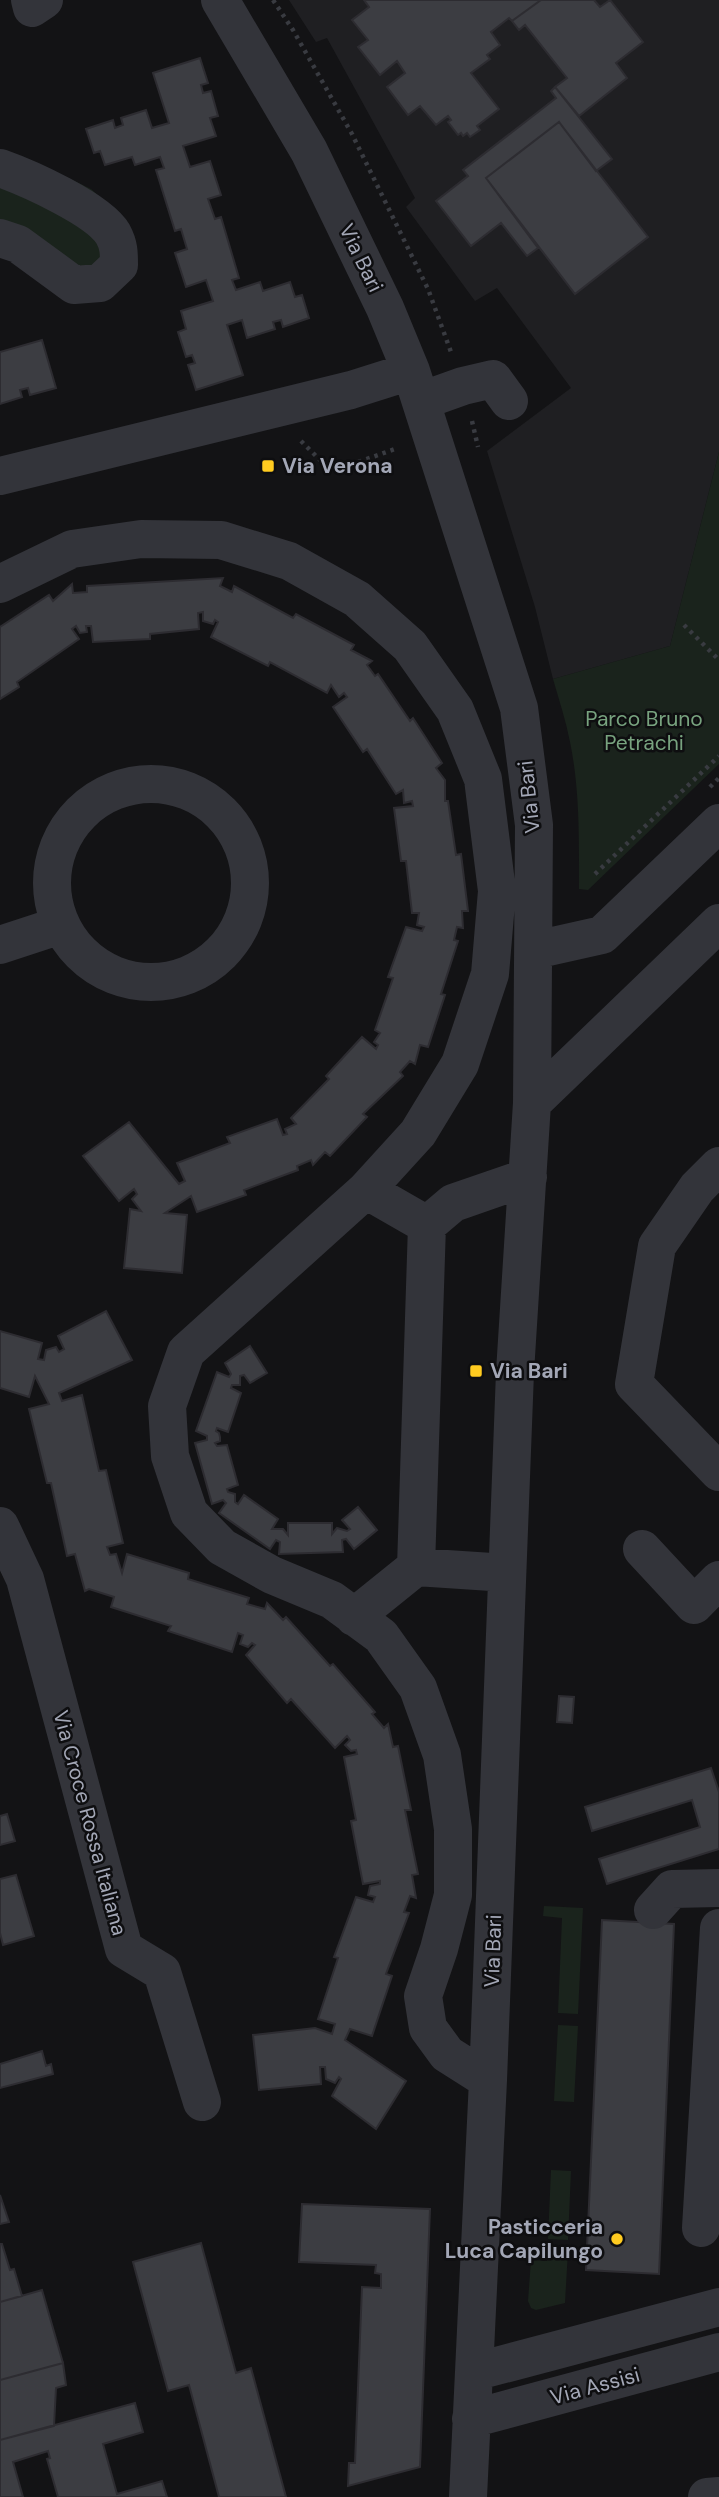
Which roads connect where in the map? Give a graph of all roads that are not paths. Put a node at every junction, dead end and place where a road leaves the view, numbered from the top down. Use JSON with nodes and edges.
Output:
{"nodes":[{"id":1,"x":30,"y":0,"type":"edge"},
{"id":2,"x":44,"y":0,"type":"edge"},
{"id":3,"x":220,"y":0,"type":"edge"},
{"id":4,"x":0,"y":168,"type":"edge"},
{"id":5,"x":0,"y":238,"type":"edge"},
{"id":6,"x":416,"y":386,"type":"junction"},
{"id":7,"x":509,"y":401,"type":"dead end"},
{"id":8,"x":0,"y":476,"type":"edge"},
{"id":9,"x":0,"y":584,"type":"edge"},
{"id":10,"x":719,"y":822,"type":"edge"},
{"id":11,"x":719,"y":923,"type":"edge"},
{"id":12,"x":61,"y":925,"type":"junction"},
{"id":13,"x":0,"y":945,"type":"edge"},
{"id":14,"x":535,"y":950,"type":"junction"},
{"id":15,"x":532,"y":1103,"type":"junction"},
{"id":16,"x":719,"y":1166,"type":"edge"},
{"id":17,"x":528,"y":1177,"type":"junction"},
{"id":18,"x":366,"y":1190,"type":"junction"},
{"id":19,"x":427,"y":1225,"type":"junction"},
{"id":20,"x":719,"y":1472,"type":"edge"},
{"id":21,"x":0,"y":1526,"type":"edge"},
{"id":22,"x":642,"y":1549,"type":"dead end"},
{"id":23,"x":416,"y":1567,"type":"junction"},
{"id":24,"x":508,"y":1573,"type":"junction"},
{"id":25,"x":719,"y":1580,"type":"edge"},
{"id":26,"x":354,"y":1617,"type":"junction"},
{"id":27,"x":719,"y":1888,"type":"edge"},
{"id":28,"x":653,"y":1910,"type":"dead end"},
{"id":29,"x":719,"y":1928,"type":"edge"},
{"id":30,"x":488,"y":2080,"type":"junction"},
{"id":31,"x":202,"y":2102,"type":"dead end"},
{"id":32,"x":701,"y":2228,"type":"dead end"},
{"id":33,"x":719,"y":2307,"type":"edge"},
{"id":34,"x":719,"y":2352,"type":"edge"},
{"id":35,"x":474,"y":2372,"type":"junction"},
{"id":36,"x":471,"y":2419,"type":"junction"},
{"id":37,"x":719,"y":2496,"type":"edge"},
{"id":38,"x":468,"y":2497,"type":"edge"},
{"id":39,"x":707,"y":2497,"type":"edge"}],
"edges":[{"from":1,"to":2,"type":"street"},
{"from":3,"to":6,"type":"street","name":"Via Bari"},
{"from":4,"to":5,"type":"street"},
{"from":6,"to":7,"type":"street"},
{"from":6,"to":8,"type":"street"},
{"from":6,"to":14,"type":"street","name":"Via Bari"},
{"from":9,"to":18,"type":"street"},
{"from":10,"to":14,"type":"street"},
{"from":11,"to":15,"type":"street"},
{"from":12,"to":12,"type":"street"},
{"from":12,"to":13,"type":"street"},
{"from":14,"to":15,"type":"street","name":"Via Bari"},
{"from":15,"to":17,"type":"street","name":"Via Bari"},
{"from":16,"to":20,"type":"street"},
{"from":17,"to":19,"type":"street"},
{"from":17,"to":24,"type":"street","name":"Via Bari"},
{"from":18,"to":19,"type":"street"},
{"from":18,"to":26,"type":"street"},
{"from":19,"to":23,"type":"street"},
{"from":21,"to":31,"type":"street","name":"Via Croce Rossa Italiana"},
{"from":22,"to":25,"type":"street"},
{"from":23,"to":24,"type":"street"},
{"from":23,"to":26,"type":"street"},
{"from":24,"to":30,"type":"street","name":"Via Bari"},
{"from":26,"to":30,"type":"street"},
{"from":27,"to":28,"type":"street"},
{"from":29,"to":32,"type":"street"},
{"from":30,"to":35,"type":"street","name":"Via Bari"},
{"from":33,"to":35,"type":"street"},
{"from":34,"to":36,"type":"street","name":"Via Assisi"},
{"from":35,"to":36,"type":"street","name":"Via Bari"},
{"from":36,"to":38,"type":"street","name":"Via Bari"},
{"from":37,"to":39,"type":"street"}]}
